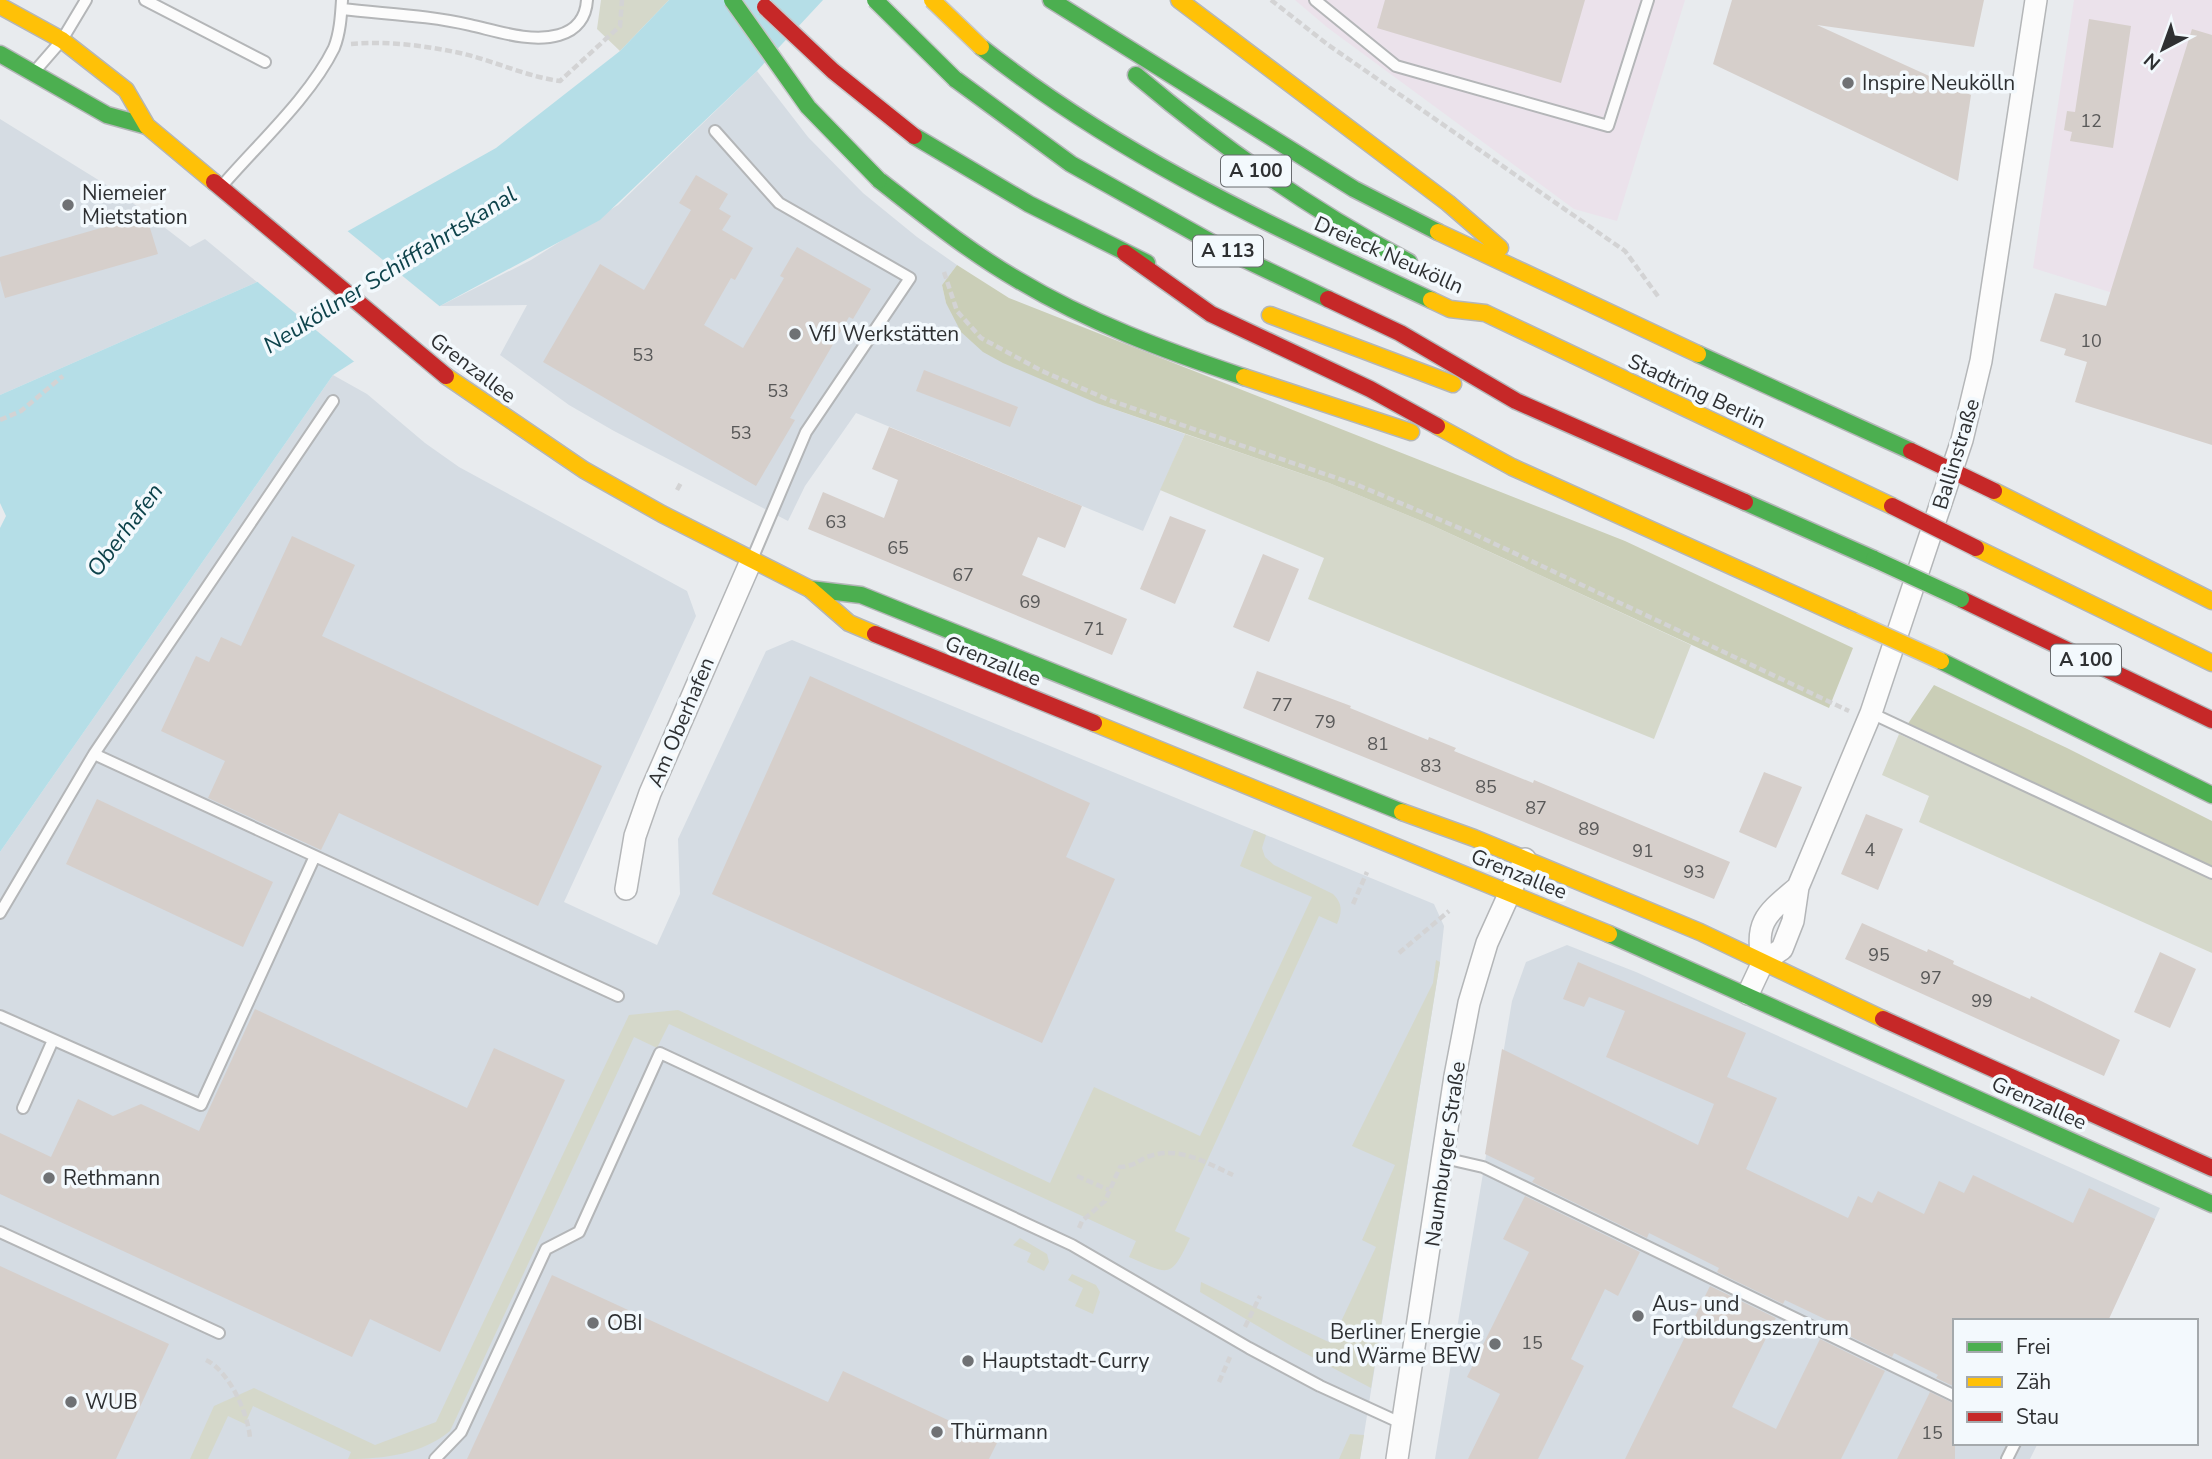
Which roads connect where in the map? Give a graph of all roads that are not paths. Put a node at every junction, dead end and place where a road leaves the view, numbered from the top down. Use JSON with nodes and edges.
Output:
{"nodes":[{"id":1,"x":86,"y":0,"type":"edge"},
{"id":2,"x":145,"y":0,"type":"edge"},
{"id":3,"x":587,"y":0,"type":"edge"},
{"id":4,"x":732,"y":0,"type":"edge"},
{"id":5,"x":758,"y":0,"type":"edge"},
{"id":6,"x":875,"y":0,"type":"edge"},
{"id":7,"x":932,"y":0,"type":"edge"},
{"id":8,"x":1046,"y":0,"type":"edge"},
{"id":9,"x":1051,"y":0,"type":"edge"},
{"id":10,"x":1179,"y":0,"type":"edge"},
{"id":11,"x":1315,"y":0,"type":"edge"},
{"id":12,"x":1648,"y":0,"type":"edge"},
{"id":13,"x":2036,"y":0,"type":"edge"},
{"id":14,"x":342,"y":4,"type":"edge"},
{"id":15,"x":0,"y":6,"type":"edge"},
{"id":16,"x":62,"y":40,"type":"junction"},
{"id":17,"x":0,"y":54,"type":"edge"},
{"id":18,"x":265,"y":62,"type":"dead end"},
{"id":19,"x":34,"y":71,"type":"junction"},
{"id":20,"x":147,"y":126,"type":"junction"},
{"id":21,"x":715,"y":131,"type":"dead end"},
{"id":22,"x":221,"y":187,"type":"junction"},
{"id":23,"x":1125,"y":253,"type":"junction"},
{"id":24,"x":1420,"y":267,"type":"dead end"},
{"id":25,"x":1533,"y":277,"type":"junction"},
{"id":26,"x":1210,"y":291,"type":"dead end"},
{"id":27,"x":1473,"y":298,"type":"dead end"},
{"id":28,"x":1260,"y":311,"type":"dead end"},
{"id":29,"x":1485,"y":313,"type":"junction"},
{"id":30,"x":333,"y":401,"type":"dead end"},
{"id":31,"x":1516,"y":401,"type":"junction"},
{"id":32,"x":1512,"y":467,"type":"junction"},
{"id":33,"x":751,"y":561,"type":"junction"},
{"id":34,"x":810,"y":589,"type":"junction"},
{"id":35,"x":2212,"y":601,"type":"edge"},
{"id":36,"x":2212,"y":663,"type":"edge"},
{"id":37,"x":1871,"y":713,"type":"junction"},
{"id":38,"x":2212,"y":720,"type":"edge"},
{"id":39,"x":94,"y":754,"type":"junction"},
{"id":40,"x":2212,"y":795,"type":"edge"},
{"id":41,"x":315,"y":856,"type":"junction"},
{"id":42,"x":1525,"y":859,"type":"junction"},
{"id":43,"x":2212,"y":873,"type":"edge"},
{"id":44,"x":626,"y":889,"type":"dead end"},
{"id":45,"x":1510,"y":893,"type":"junction"},
{"id":46,"x":0,"y":913,"type":"edge"},
{"id":47,"x":1763,"y":962,"type":"junction"},
{"id":48,"x":1748,"y":994,"type":"junction"},
{"id":49,"x":618,"y":996,"type":"dead end"},
{"id":50,"x":0,"y":1016,"type":"edge"},
{"id":51,"x":53,"y":1040,"type":"junction"},
{"id":52,"x":23,"y":1108,"type":"dead end"},
{"id":53,"x":2100,"y":1135,"type":"junction"},
{"id":54,"x":1444,"y":1158,"type":"junction"},
{"id":55,"x":2212,"y":1168,"type":"edge"},
{"id":56,"x":2212,"y":1204,"type":"edge"},
{"id":57,"x":0,"y":1232,"type":"edge"},
{"id":58,"x":219,"y":1333,"type":"dead end"},
{"id":59,"x":1953,"y":1395,"type":"edge"},
{"id":60,"x":1403,"y":1424,"type":"junction"},
{"id":61,"x":1400,"y":1458,"type":"edge"},
{"id":62,"x":435,"y":1459,"type":"edge"}],
"edges":[{"from":1,"to":16,"type":"lane"},
{"from":2,"to":18,"type":"lane"},
{"from":3,"to":14,"type":"lane"},
{"from":4,"to":32,"type":"main road","bridge":true},
{"from":5,"to":23,"type":"main road","bridge":true},
{"from":6,"to":31,"type":"main road","number":"A 113","bridge":true},
{"from":7,"to":29,"type":"main road","name":"Dreieck Neukölln","number":"A 113","bridge":true},
{"from":8,"to":24,"type":"main road","name":"Dreieck Neukölln","number":"A 100"},
{"from":9,"to":25,"type":"main road"},
{"from":10,"to":25,"type":"main road"},
{"from":11,"to":12,"type":"lane"},
{"from":13,"to":37,"type":"street","name":"Ballinstraße"},
{"from":14,"to":22,"type":"lane"},
{"from":15,"to":16,"type":"main road","name":"Grenzallee"},
{"from":16,"to":19,"type":"lane"},
{"from":16,"to":20,"type":"main road","name":"Grenzallee"},
{"from":17,"to":19,"type":"main road","name":"Grenzallee"},
{"from":19,"to":20,"type":"main road","name":"Grenzallee"},
{"from":20,"to":22,"type":"main road","name":"Grenzallee"},
{"from":21,"to":33,"type":"lane"},
{"from":22,"to":33,"type":"main road","name":"Grenzallee"},
{"from":23,"to":26,"type":"main road"},
{"from":23,"to":32,"type":"main road"},
{"from":25,"to":35,"type":"main road","bridge":true},
{"from":27,"to":29,"type":"main road","name":"Dreieck Neukölln","number":"A 100"},
{"from":28,"to":31,"type":"main road","number":"A 100"},
{"from":29,"to":36,"type":"main road","name":"Stadtring Berlin","number":"A 100","bridge":true},
{"from":30,"to":39,"type":"lane"},
{"from":31,"to":38,"type":"main road","number":"A 100","bridge":true},
{"from":32,"to":40,"type":"main road","bridge":true},
{"from":33,"to":34,"type":"main road","name":"Grenzallee"},
{"from":33,"to":44,"type":"street","name":"Am Oberhafen"},
{"from":34,"to":42,"type":"main road","name":"Grenzallee"},
{"from":34,"to":45,"type":"main road","name":"Grenzallee"},
{"from":37,"to":43,"type":"lane"},
{"from":37,"to":47,"type":"street","name":"Ballinstraße"},
{"from":39,"to":41,"type":"lane"},
{"from":39,"to":46,"type":"lane"},
{"from":41,"to":49,"type":"lane"},
{"from":41,"to":51,"type":"lane"},
{"from":42,"to":45,"type":"street","name":"Naumburger Straße"},
{"from":42,"to":47,"type":"main road","name":"Grenzallee"},
{"from":45,"to":48,"type":"main road","name":"Grenzallee"},
{"from":45,"to":54,"type":"street","name":"Naumburger Straße"},
{"from":47,"to":48,"type":"street","name":"Ballinstraße"},
{"from":47,"to":53,"type":"main road","name":"Grenzallee"},
{"from":48,"to":53,"type":"main road","name":"Grenzallee"},
{"from":50,"to":51,"type":"lane"},
{"from":51,"to":52,"type":"lane"},
{"from":53,"to":55,"type":"main road","name":"Grenzallee"},
{"from":53,"to":56,"type":"main road","name":"Grenzallee"},
{"from":54,"to":59,"type":"lane"},
{"from":54,"to":60,"type":"street","name":"Naumburger Straße"},
{"from":57,"to":58,"type":"lane"},
{"from":60,"to":61,"type":"street","name":"Naumburger Straße"},
{"from":60,"to":62,"type":"lane"}]}
